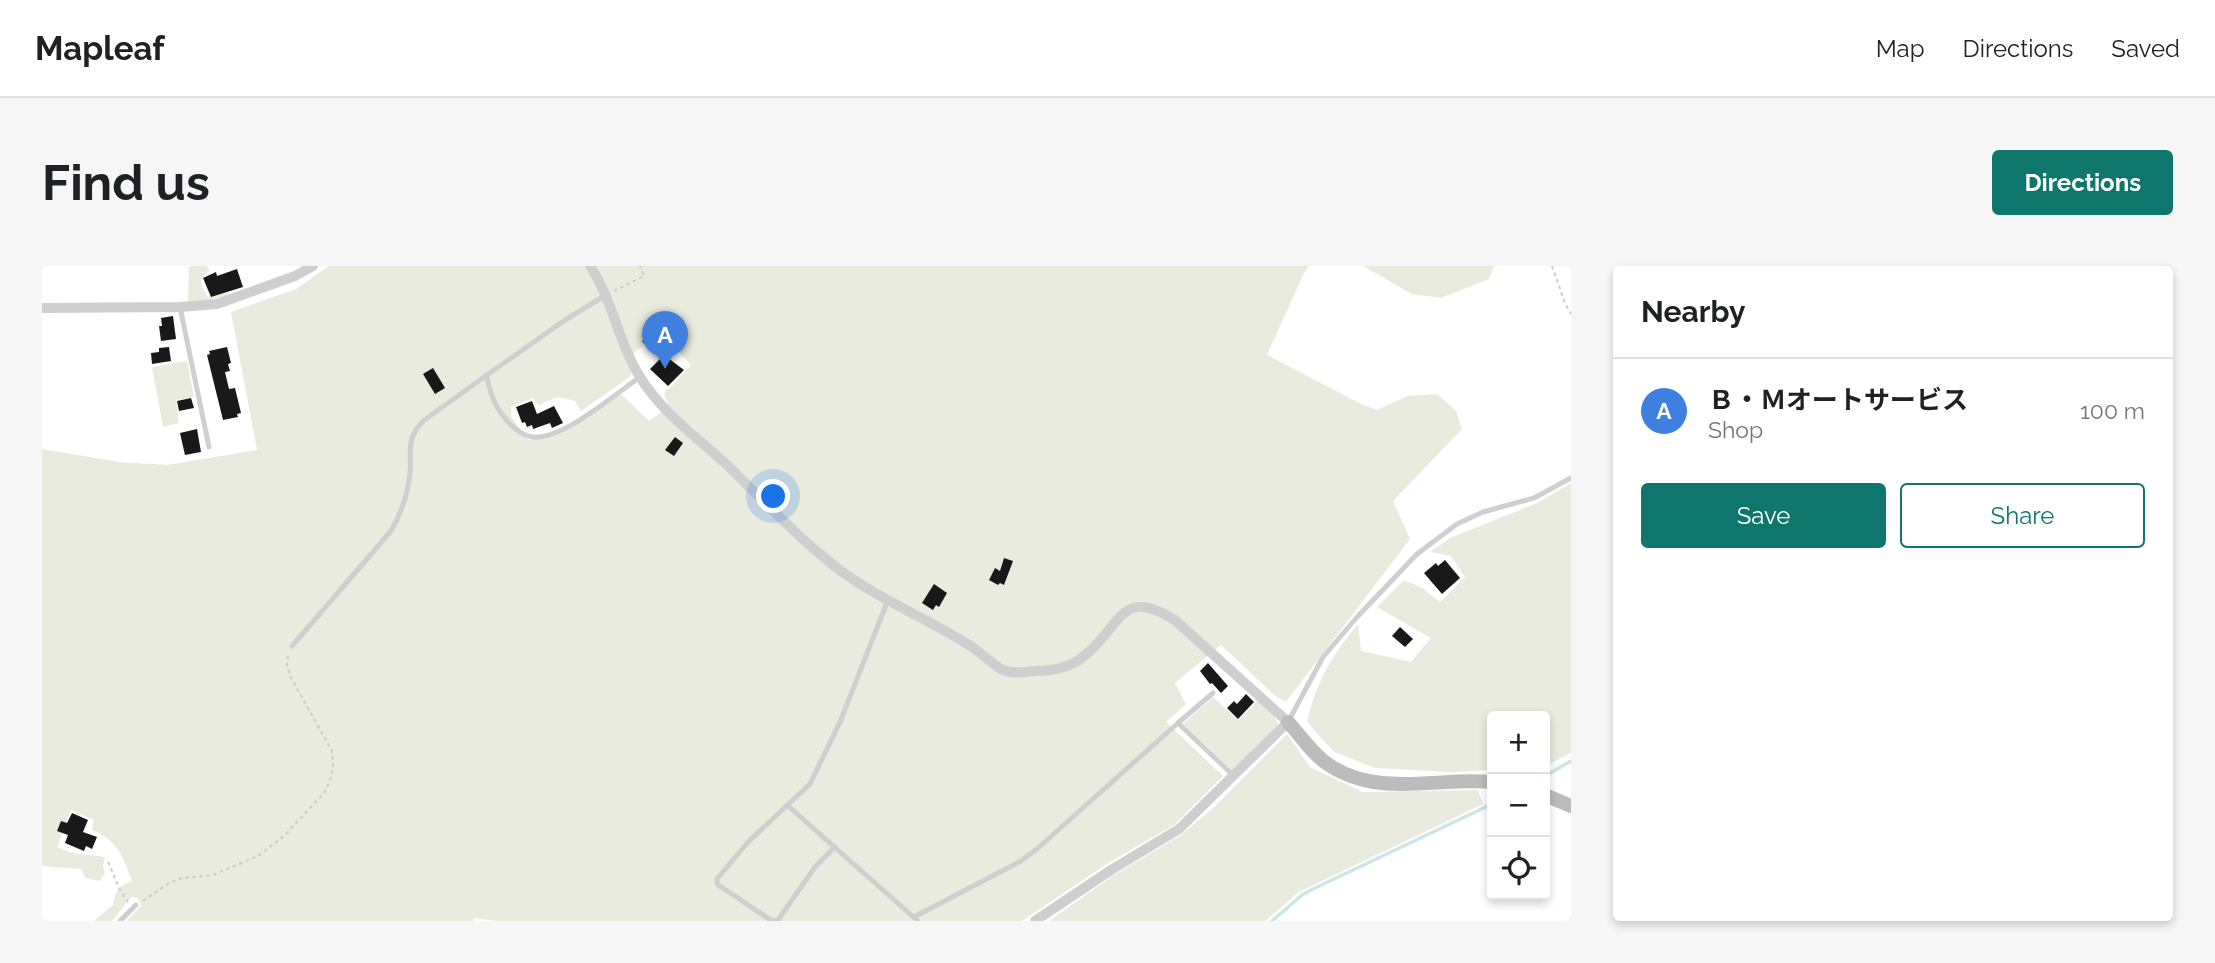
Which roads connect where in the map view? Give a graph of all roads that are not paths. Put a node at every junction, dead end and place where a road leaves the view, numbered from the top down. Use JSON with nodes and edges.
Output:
{"nodes":[{"id":1,"x":313,"y":266,"type":"edge"},
{"id":2,"x":590,"y":266,"type":"edge"},
{"id":3,"x":607,"y":294,"type":"junction"},
{"id":4,"x":180,"y":307,"type":"junction"},
{"id":5,"x":42,"y":308,"type":"edge"},
{"id":6,"x":487,"y":374,"type":"junction"},
{"id":7,"x":640,"y":377,"type":"junction"},
{"id":8,"x":209,"y":447,"type":"dead end"},
{"id":9,"x":1571,"y":478,"type":"edge"},
{"id":10,"x":888,"y":600,"type":"junction"},
{"id":11,"x":292,"y":646,"type":"road end"},
{"id":12,"x":1213,"y":693,"type":"dead end"},
{"id":13,"x":1289,"y":722,"type":"junction"},
{"id":14,"x":1178,"y":723,"type":"junction"},
{"id":15,"x":1234,"y":776,"type":"junction"},
{"id":16,"x":1487,"y":782,"type":"edge"},
{"id":17,"x":1550,"y":796,"type":"edge"},
{"id":18,"x":787,"y":805,"type":"junction"},
{"id":19,"x":1571,"y":806,"type":"edge"},
{"id":20,"x":835,"y":847,"type":"junction"},
{"id":21,"x":134,"y":907,"type":"road end"},
{"id":22,"x":916,"y":919,"type":"edge"},
{"id":23,"x":120,"y":921,"type":"edge"},
{"id":24,"x":772,"y":921,"type":"edge"},
{"id":25,"x":1035,"y":921,"type":"edge"}],
"edges":[{"from":1,"to":4,"type":"street"},
{"from":2,"to":3,"type":"street"},
{"from":3,"to":6,"type":"lane"},
{"from":3,"to":7,"type":"street"},
{"from":4,"to":5,"type":"street"},
{"from":4,"to":8,"type":"lane"},
{"from":6,"to":7,"type":"lane"},
{"from":6,"to":11,"type":"lane"},
{"from":7,"to":10,"type":"street"},
{"from":9,"to":13,"type":"lane"},
{"from":10,"to":13,"type":"street"},
{"from":10,"to":18,"type":"lane"},
{"from":12,"to":14,"type":"lane"},
{"from":13,"to":15,"type":"street"},
{"from":13,"to":16,"type":"street"},
{"from":14,"to":15,"type":"lane"},
{"from":14,"to":22,"type":"lane"},
{"from":15,"to":25,"type":"street"},
{"from":17,"to":19,"type":"street"},
{"from":18,"to":20,"type":"lane"},
{"from":18,"to":24,"type":"lane"},
{"from":20,"to":22,"type":"lane"},
{"from":20,"to":24,"type":"lane"},
{"from":21,"to":23,"type":"lane"}]}
